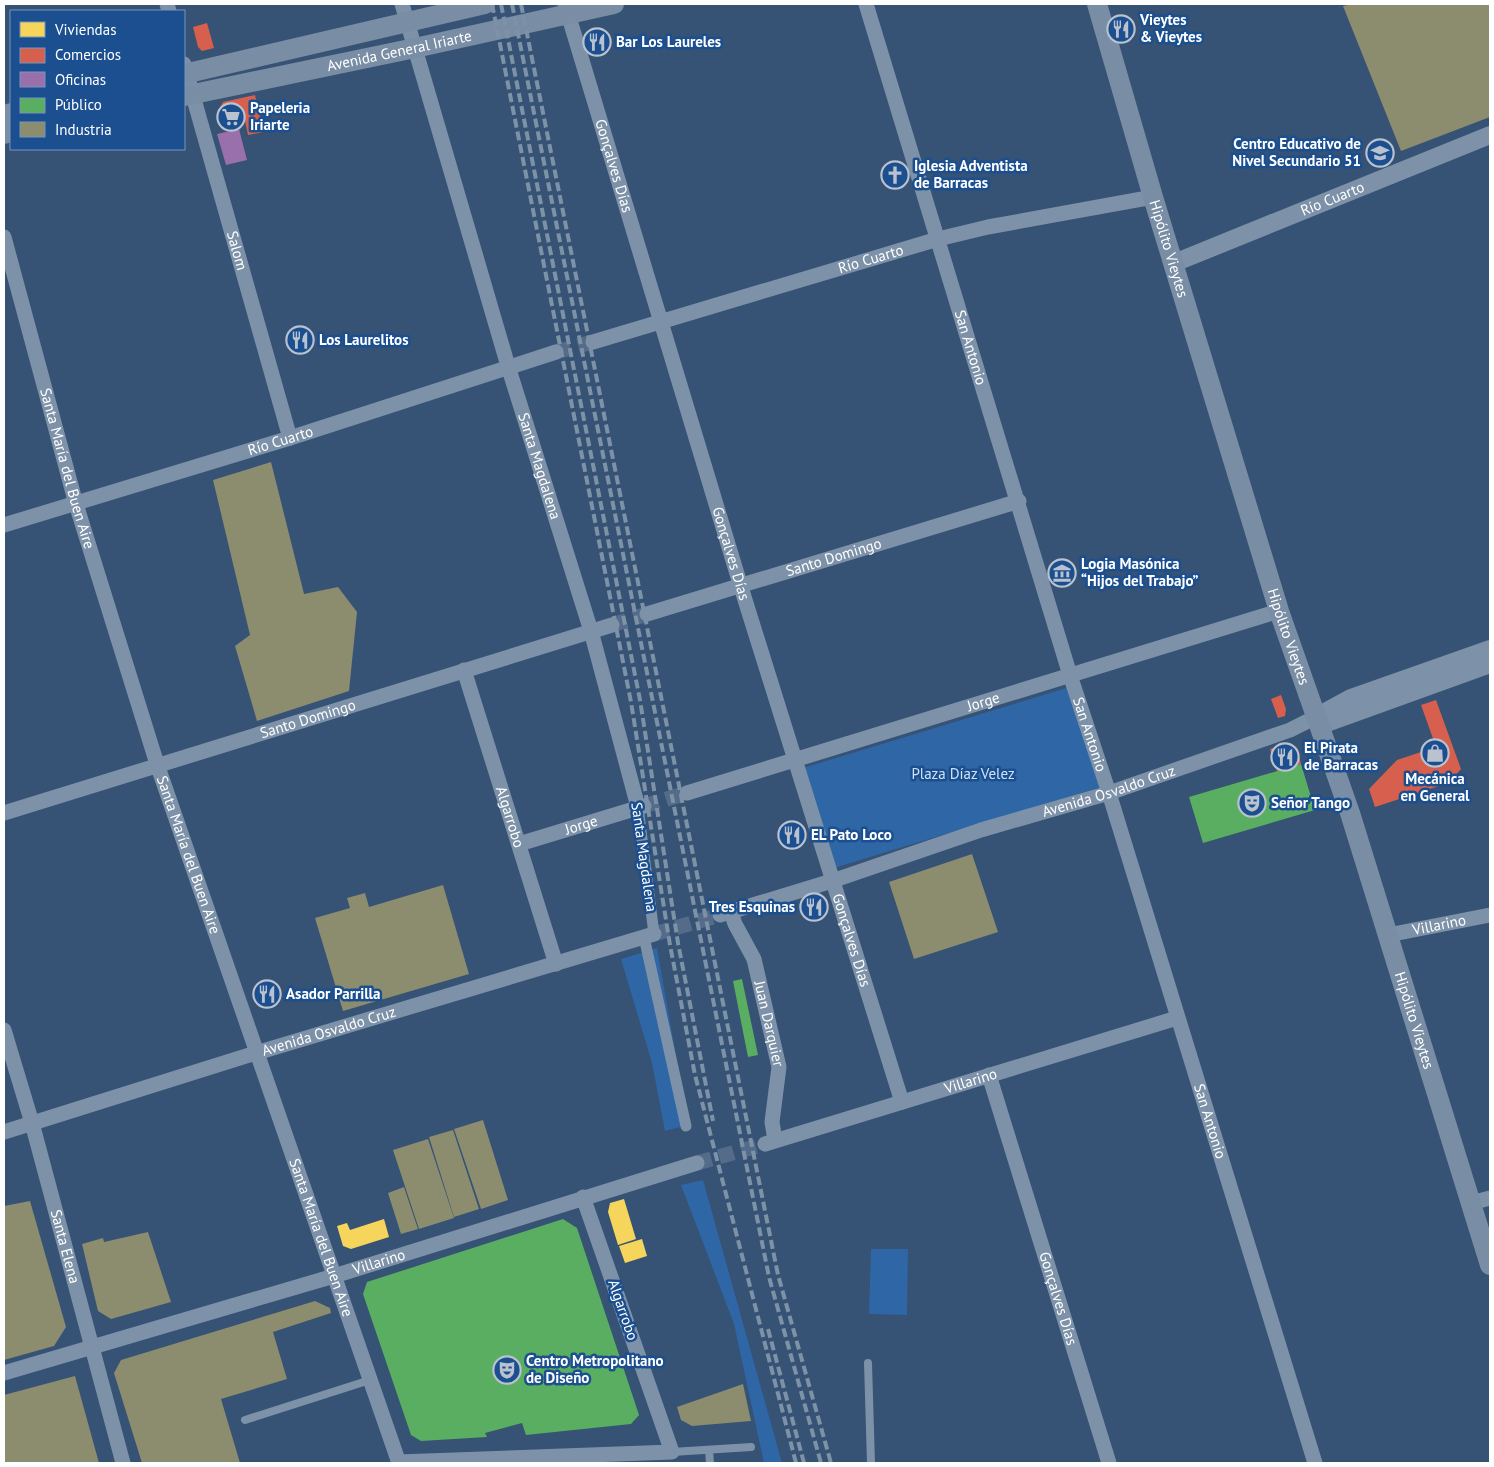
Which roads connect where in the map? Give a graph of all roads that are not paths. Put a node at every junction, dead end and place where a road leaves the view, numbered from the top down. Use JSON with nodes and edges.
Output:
{"nodes":[{"id":1,"x":485,"y":4,"type":"edge"},
{"id":2,"x":614,"y":4,"type":"edge"},
{"id":3,"x":866,"y":4,"type":"edge"},
{"id":4,"x":1097,"y":4,"type":"edge"},
{"id":5,"x":596,"y":6,"type":"edge"},
{"id":6,"x":566,"y":9,"type":"edge"},
{"id":7,"x":404,"y":13,"type":"edge"},
{"id":8,"x":415,"y":48,"type":"junction"},
{"id":9,"x":185,"y":70,"type":"edge"},
{"id":10,"x":188,"y":95,"type":"edge"},
{"id":11,"x":1490,"y":135,"type":"edge"},
{"id":12,"x":1153,"y":197,"type":"junction"},
{"id":13,"x":4,"y":237,"type":"edge"},
{"id":14,"x":938,"y":239,"type":"junction"},
{"id":15,"x":1174,"y":263,"type":"junction"},
{"id":16,"x":660,"y":321,"type":"junction"},
{"id":17,"x":593,"y":342,"type":"tunnel mouth"},
{"id":18,"x":556,"y":352,"type":"tunnel mouth"},
{"id":19,"x":508,"y":366,"type":"junction"},
{"id":20,"x":290,"y":438,"type":"junction"},
{"id":21,"x":1019,"y":502,"type":"junction"},
{"id":22,"x":76,"y":504,"type":"junction"},
{"id":23,"x":4,"y":525,"type":"edge"},
{"id":24,"x":741,"y":587,"type":"junction"},
{"id":25,"x":1279,"y":610,"type":"junction"},
{"id":26,"x":647,"y":614,"type":"tunnel mouth"},
{"id":27,"x":612,"y":625,"type":"tunnel mouth"},
{"id":28,"x":591,"y":631,"type":"junction"},
{"id":29,"x":1490,"y":649,"type":"edge"},
{"id":30,"x":1490,"y":664,"type":"edge"},
{"id":31,"x":464,"y":670,"type":"junction"},
{"id":32,"x":1070,"y":675,"type":"junction"},
{"id":33,"x":1319,"y":721,"type":"junction"},
{"id":34,"x":795,"y":760,"type":"junction"},
{"id":35,"x":157,"y":764,"type":"junction"},
{"id":36,"x":687,"y":793,"type":"tunnel mouth"},
{"id":37,"x":1109,"y":793,"type":"junction"},
{"id":38,"x":641,"y":806,"type":"junction"},
{"id":39,"x":4,"y":813,"type":"edge"},
{"id":40,"x":519,"y":844,"type":"junction"},
{"id":41,"x":832,"y":880,"type":"junction"},
{"id":42,"x":726,"y":914,"type":"joint"},
{"id":43,"x":1490,"y":915,"type":"edge"},
{"id":44,"x":649,"y":936,"type":"junction"},
{"id":45,"x":1388,"y":936,"type":"junction"},
{"id":46,"x":556,"y":964,"type":"junction"},
{"id":47,"x":1177,"y":1018,"type":"junction"},
{"id":48,"x":4,"y":1030,"type":"edge"},
{"id":49,"x":256,"y":1053,"type":"junction"},
{"id":50,"x":990,"y":1075,"type":"junction"},
{"id":51,"x":902,"y":1102,"type":"junction"},
{"id":52,"x":32,"y":1124,"type":"junction"},
{"id":53,"x":686,"y":1126,"type":"dead end"},
{"id":54,"x":4,"y":1132,"type":"edge"},
{"id":55,"x":770,"y":1142,"type":"joint"},
{"id":56,"x":697,"y":1163,"type":"tunnel mouth"},
{"id":57,"x":583,"y":1197,"type":"junction"},
{"id":58,"x":1490,"y":1198,"type":"edge"},
{"id":59,"x":1471,"y":1203,"type":"junction"},
{"id":60,"x":1490,"y":1265,"type":"edge"},
{"id":61,"x":334,"y":1276,"type":"junction"},
{"id":62,"x":92,"y":1348,"type":"junction"},
{"id":63,"x":868,"y":1363,"type":"dead end"},
{"id":64,"x":4,"y":1373,"type":"edge"},
{"id":65,"x":370,"y":1380,"type":"junction"},
{"id":66,"x":244,"y":1420,"type":"dead end"},
{"id":67,"x":751,"y":1447,"type":"dead end"},
{"id":68,"x":709,"y":1450,"type":"junction"},
{"id":69,"x":672,"y":1452,"type":"junction"},
{"id":70,"x":123,"y":1463,"type":"edge"},
{"id":71,"x":399,"y":1463,"type":"edge"},
{"id":72,"x":710,"y":1463,"type":"edge"},
{"id":73,"x":871,"y":1463,"type":"edge"},
{"id":74,"x":1109,"y":1463,"type":"edge"},
{"id":75,"x":1315,"y":1463,"type":"edge"}],
"edges":[{"from":1,"to":7,"type":"main road","name":"Avenida General Iriarte"},
{"from":2,"to":5,"type":"main road","name":"Avenida General Iriarte"},
{"from":3,"to":14,"type":"street","name":"San Antonio"},
{"from":4,"to":12,"type":"main road","name":"Hipólito Vieytes"},
{"from":5,"to":6,"type":"main road","name":"Avenida General Iriarte"},
{"from":6,"to":8,"type":"main road","name":"Avenida General Iriarte"},
{"from":6,"to":16,"type":"street","name":"Gonçalves Días"},
{"from":7,"to":8,"type":"street","name":"Santa Magdalena"},
{"from":7,"to":9,"type":"main road","name":"Avenida General Iriarte"},
{"from":8,"to":10,"type":"main road","name":"Avenida General Iriarte"},
{"from":8,"to":19,"type":"street","name":"Santa Magdalena"},
{"from":9,"to":10,"type":"street","name":"Salom"},
{"from":10,"to":20,"type":"street","name":"Salom"},
{"from":11,"to":15,"type":"street","name":"Río Cuarto"},
{"from":12,"to":14,"type":"street","name":"Río Cuarto"},
{"from":12,"to":15,"type":"main road","name":"Hipólito Vieytes"},
{"from":13,"to":22,"type":"street","name":"Santa María del Buen Aire"},
{"from":14,"to":16,"type":"street","name":"Río Cuarto"},
{"from":14,"to":21,"type":"street","name":"San Antonio"},
{"from":15,"to":25,"type":"main road","name":"Hipólito Vieytes"},
{"from":16,"to":17,"type":"street","name":"Río Cuarto"},
{"from":16,"to":24,"type":"street","name":"Gonçalves Días"},
{"from":18,"to":19,"type":"street","name":"Río Cuarto"},
{"from":19,"to":20,"type":"street","name":"Río Cuarto"},
{"from":19,"to":28,"type":"street","name":"Santa Magdalena"},
{"from":20,"to":22,"type":"street","name":"Río Cuarto"},
{"from":21,"to":24,"type":"street","name":"Santo Domingo"},
{"from":21,"to":32,"type":"street","name":"San Antonio"},
{"from":22,"to":23,"type":"street","name":"Río Cuarto"},
{"from":22,"to":35,"type":"street","name":"Santa María del Buen Aire"},
{"from":24,"to":26,"type":"street","name":"Santo Domingo"},
{"from":24,"to":34,"type":"street","name":"Gonçalves Días"},
{"from":25,"to":32,"type":"street","name":"Jorge"},
{"from":25,"to":33,"type":"main road","name":"Hipólito Vieytes"},
{"from":27,"to":28,"type":"street","name":"Santo Domingo"},
{"from":28,"to":31,"type":"street","name":"Santo Domingo"},
{"from":28,"to":38,"type":"street","name":"Santa Magdalena"},
{"from":29,"to":33,"type":"street","name":"Avenida Osvaldo Cruz"},
{"from":30,"to":33,"type":"street","name":"Avenida Osvaldo Cruz"},
{"from":31,"to":35,"type":"street","name":"Santo Domingo"},
{"from":31,"to":40,"type":"street","name":"Algarrobo"},
{"from":32,"to":34,"type":"street","name":"Jorge"},
{"from":32,"to":37,"type":"street","name":"San Antonio"},
{"from":33,"to":37,"type":"street","name":"Avenida Osvaldo Cruz"},
{"from":33,"to":45,"type":"main road","name":"Hipólito Vieytes"},
{"from":34,"to":36,"type":"street","name":"Jorge"},
{"from":34,"to":41,"type":"street","name":"Gonçalves Días"},
{"from":35,"to":39,"type":"street","name":"Santo Domingo"},
{"from":35,"to":49,"type":"street","name":"Santa María del Buen Aire"},
{"from":37,"to":41,"type":"street","name":"Avenida Osvaldo Cruz"},
{"from":37,"to":47,"type":"street","name":"San Antonio"},
{"from":38,"to":40,"type":"street","name":"Jorge"},
{"from":38,"to":44,"type":"street","name":"Santa Magdalena"},
{"from":40,"to":46,"type":"street","name":"Algarrobo"},
{"from":41,"to":42,"type":"street","name":"Avenida Osvaldo Cruz"},
{"from":41,"to":51,"type":"street","name":"Gonçalves Días"},
{"from":42,"to":55,"type":"street","name":"Juan Darquier"},
{"from":43,"to":45,"type":"street","name":"Villarino"},
{"from":44,"to":46,"type":"street","name":"Avenida Osvaldo Cruz"},
{"from":44,"to":53,"type":"street","name":"Santa Magdalena"},
{"from":45,"to":59,"type":"main road","name":"Hipólito Vieytes"},
{"from":46,"to":49,"type":"street","name":"Avenida Osvaldo Cruz"},
{"from":47,"to":50,"type":"street","name":"Villarino"},
{"from":47,"to":75,"type":"street","name":"San Antonio"},
{"from":48,"to":52,"type":"street","name":"Santa Elena"},
{"from":49,"to":52,"type":"street","name":"Avenida Osvaldo Cruz"},
{"from":49,"to":61,"type":"street","name":"Santa María del Buen Aire"},
{"from":50,"to":51,"type":"street","name":"Villarino"},
{"from":50,"to":74,"type":"street","name":"Gonçalves Días"},
{"from":51,"to":55,"type":"street","name":"Villarino"},
{"from":52,"to":54,"type":"street","name":"Avenida Osvaldo Cruz"},
{"from":52,"to":62,"type":"street","name":"Santa Elena"},
{"from":56,"to":57,"type":"street","name":"Villarino"},
{"from":57,"to":61,"type":"street","name":"Villarino"},
{"from":57,"to":69,"type":"street","name":"Algarrobo"},
{"from":58,"to":59,"type":"street"},
{"from":59,"to":60,"type":"main road","name":"Hipólito Vieytes"},
{"from":61,"to":62,"type":"street","name":"Villarino"},
{"from":61,"to":65,"type":"street","name":"Santa María del Buen Aire"},
{"from":62,"to":64,"type":"street","name":"Villarino"},
{"from":62,"to":70,"type":"street","name":"Santa Elena"},
{"from":63,"to":73,"type":"lane"},
{"from":65,"to":66,"type":"lane"},
{"from":65,"to":71,"type":"street","name":"Santa María del Buen Aire"},
{"from":67,"to":68,"type":"lane"},
{"from":68,"to":69,"type":"lane"},
{"from":68,"to":72,"type":"lane"},
{"from":69,"to":71,"type":"street"}]}
